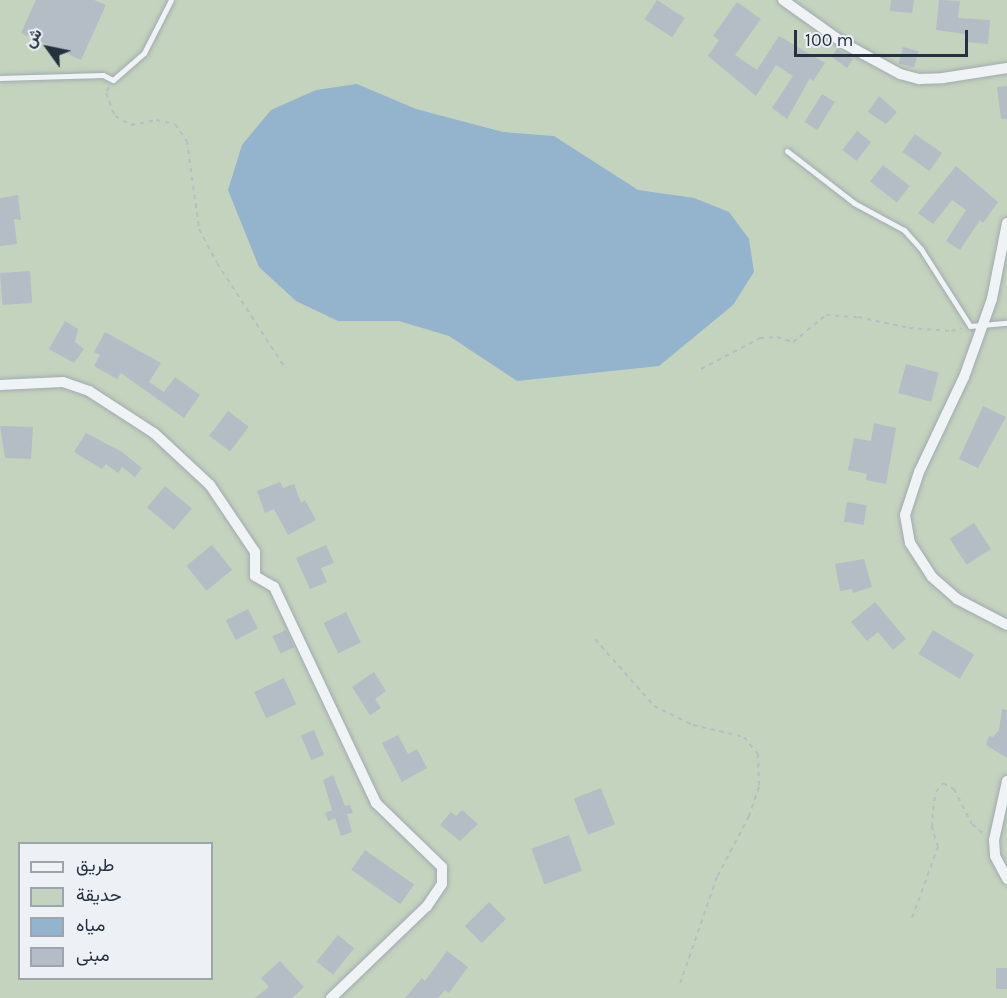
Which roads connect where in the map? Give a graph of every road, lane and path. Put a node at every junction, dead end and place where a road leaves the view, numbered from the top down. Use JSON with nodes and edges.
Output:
{"nodes":[{"id":1,"x":171,"y":0,"type":"edge"},
{"id":2,"x":783,"y":0,"type":"edge"},
{"id":3,"x":1007,"y":68,"type":"edge"},
{"id":4,"x":0,"y":78,"type":"edge"},
{"id":5,"x":113,"y":80,"type":"junction"},
{"id":6,"x":787,"y":151,"type":"dead end"},
{"id":7,"x":1007,"y":223,"type":"edge"},
{"id":8,"x":1007,"y":323,"type":"edge"},
{"id":9,"x":976,"y":326,"type":"junction"},
{"id":10,"x":284,"y":366,"type":"dead end"},
{"id":11,"x":701,"y":369,"type":"dead end"},
{"id":12,"x":0,"y":385,"type":"edge"},
{"id":13,"x":1007,"y":625,"type":"edge"},
{"id":14,"x":595,"y":639,"type":"dead end"},
{"id":15,"x":1007,"y":781,"type":"edge"},
{"id":16,"x":994,"y":840,"type":"junction"},
{"id":17,"x":1007,"y":879,"type":"edge"},
{"id":18,"x":912,"y":918,"type":"dead end"},
{"id":19,"x":680,"y":984,"type":"dead end"},
{"id":20,"x":331,"y":998,"type":"edge"}],
"edges":[{"from":1,"to":5,"type":"lane"},
{"from":2,"to":3,"type":"street"},
{"from":4,"to":5,"type":"lane"},
{"from":5,"to":10,"type":"path"},
{"from":6,"to":9,"type":"lane"},
{"from":7,"to":9,"type":"street"},
{"from":8,"to":9,"type":"lane"},
{"from":9,"to":11,"type":"path"},
{"from":9,"to":13,"type":"street"},
{"from":12,"to":20,"type":"street"},
{"from":14,"to":19,"type":"path"},
{"from":15,"to":16,"type":"street"},
{"from":16,"to":17,"type":"street"},
{"from":16,"to":18,"type":"path"}]}
